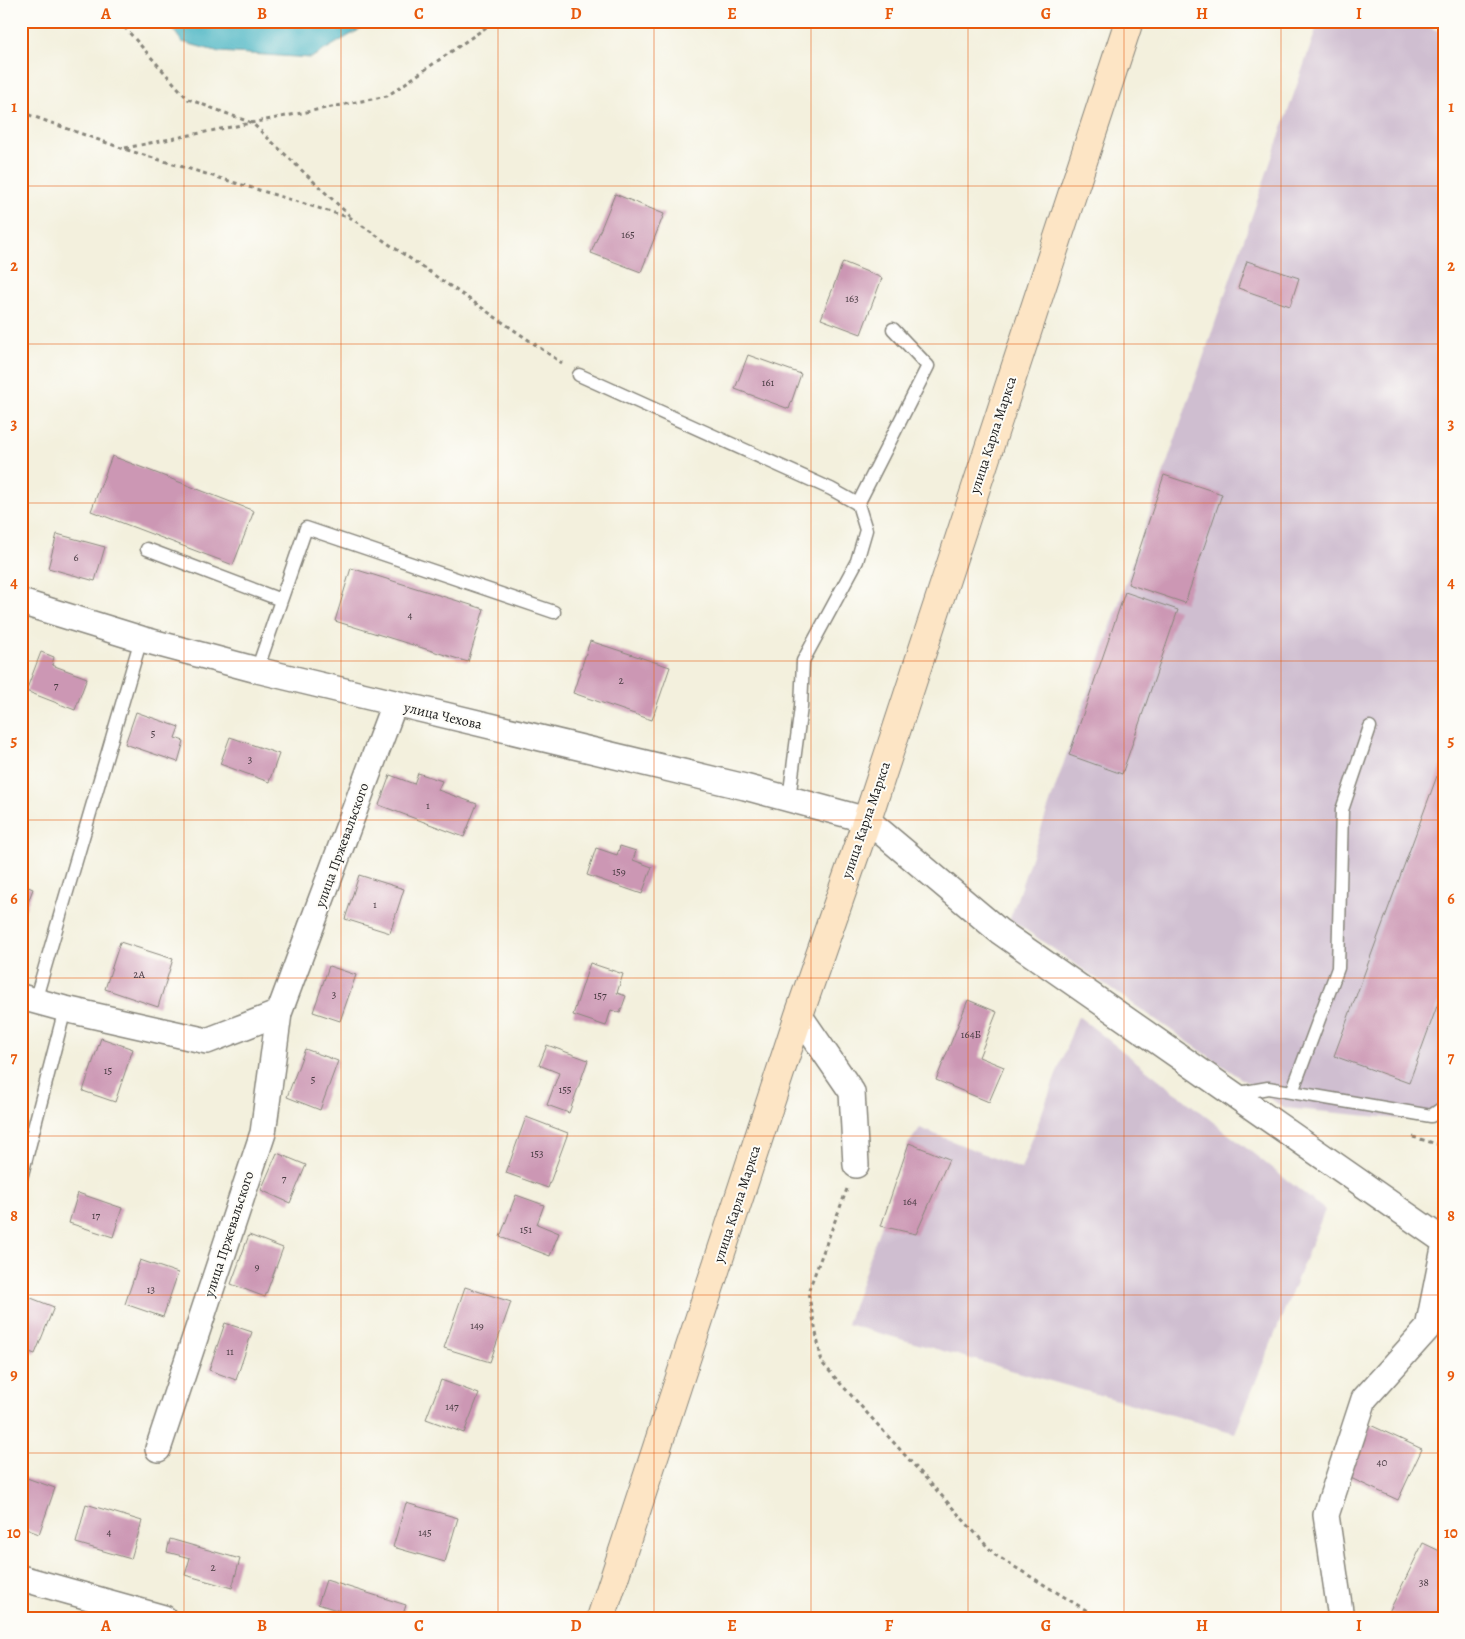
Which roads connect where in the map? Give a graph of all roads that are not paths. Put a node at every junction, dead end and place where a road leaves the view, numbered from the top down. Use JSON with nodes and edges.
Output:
{"nodes":[{"id":1,"x":1129,"y":21,"type":"edge"},
{"id":2,"x":893,"y":329,"type":"dead end"},
{"id":3,"x":579,"y":375,"type":"road end"},
{"id":4,"x":858,"y":504,"type":"junction"},
{"id":5,"x":147,"y":549,"type":"dead end"},
{"id":6,"x":281,"y":600,"type":"junction"},
{"id":7,"x":21,"y":602,"type":"edge"},
{"id":8,"x":554,"y":612,"type":"dead end"},
{"id":9,"x":141,"y":639,"type":"junction"},
{"id":10,"x":257,"y":670,"type":"junction"},
{"id":11,"x":394,"y":704,"type":"junction"},
{"id":12,"x":1370,"y":727,"type":"dead end"},
{"id":13,"x":789,"y":800,"type":"junction"},
{"id":14,"x":867,"y":820,"type":"junction"},
{"id":15,"x":28,"y":999,"type":"edge"},
{"id":16,"x":66,"y":1009,"type":"junction"},
{"id":17,"x":279,"y":1013,"type":"junction"},
{"id":18,"x":799,"y":1015,"type":"junction"},
{"id":19,"x":1292,"y":1092,"type":"junction"},
{"id":20,"x":1232,"y":1095,"type":"junction"},
{"id":21,"x":1444,"y":1108,"type":"edge"},
{"id":22,"x":856,"y":1165,"type":"road end"},
{"id":23,"x":21,"y":1178,"type":"edge"},
{"id":24,"x":1444,"y":1241,"type":"edge"},
{"id":25,"x":1444,"y":1248,"type":"edge"},
{"id":26,"x":158,"y":1449,"type":"dead end"},
{"id":27,"x":21,"y":1578,"type":"edge"},
{"id":28,"x":164,"y":1618,"type":"edge"},
{"id":29,"x":601,"y":1618,"type":"edge"},
{"id":30,"x":1341,"y":1618,"type":"edge"}],
"edges":[{"from":1,"to":14,"type":"main road","name":"улица Карла Маркса"},
{"from":2,"to":4,"type":"lane"},
{"from":3,"to":4,"type":"lane"},
{"from":4,"to":13,"type":"lane"},
{"from":5,"to":6,"type":"lane"},
{"from":6,"to":8,"type":"lane"},
{"from":6,"to":10,"type":"lane"},
{"from":7,"to":9,"type":"street","name":"улица Чехова"},
{"from":9,"to":10,"type":"street","name":"улица Чехова"},
{"from":9,"to":15,"type":"lane"},
{"from":10,"to":11,"type":"street","name":"улица Чехова"},
{"from":11,"to":13,"type":"street","name":"улица Чехова"},
{"from":11,"to":17,"type":"street","name":"улица Пржевальского"},
{"from":12,"to":19,"type":"lane"},
{"from":13,"to":14,"type":"street","name":"улица Чехова"},
{"from":14,"to":18,"type":"main road","name":"улица Карла Маркса"},
{"from":14,"to":20,"type":"street"},
{"from":15,"to":16,"type":"street"},
{"from":16,"to":17,"type":"street"},
{"from":16,"to":23,"type":"lane"},
{"from":17,"to":26,"type":"street","name":"улица Пржевальского"},
{"from":18,"to":22,"type":"street"},
{"from":18,"to":29,"type":"main road","name":"улица Карла Маркса"},
{"from":19,"to":20,"type":"lane"},
{"from":19,"to":21,"type":"lane"},
{"from":20,"to":24,"type":"street"},
{"from":25,"to":30,"type":"street"},
{"from":27,"to":28,"type":"street"}]}
